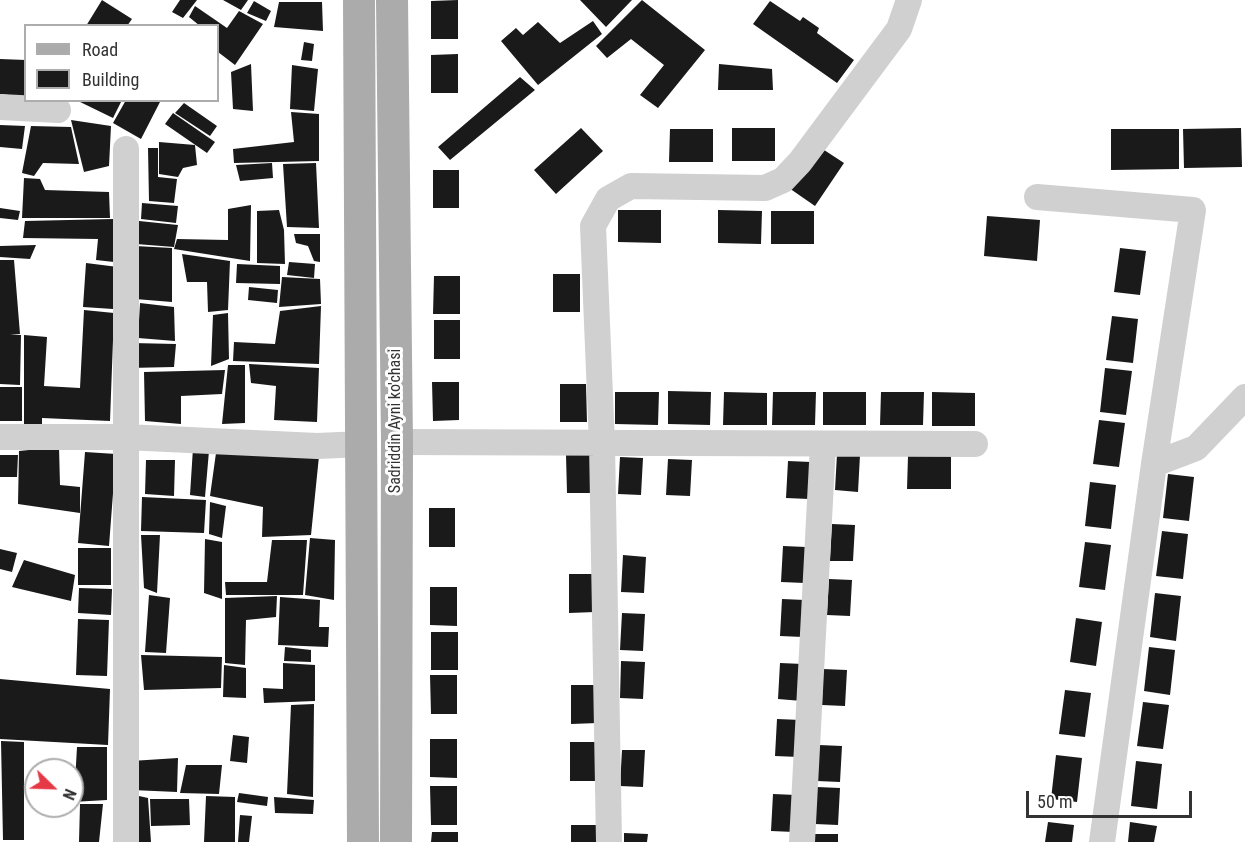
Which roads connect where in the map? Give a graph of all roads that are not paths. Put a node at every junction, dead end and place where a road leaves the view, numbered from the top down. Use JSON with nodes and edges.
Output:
{"nodes":[{"id":1,"x":359,"y":0,"type":"edge"},
{"id":2,"x":392,"y":0,"type":"edge"},
{"id":3,"x":909,"y":0,"type":"edge"},
{"id":4,"x":0,"y":107,"type":"edge"},
{"id":5,"x":58,"y":110,"type":"dead end"},
{"id":6,"x":126,"y":149,"type":"dead end"},
{"id":7,"x":1037,"y":197,"type":"dead end"},
{"id":8,"x":1245,"y":397,"type":"edge"},
{"id":9,"x":0,"y":437,"type":"edge"},
{"id":10,"x":125,"y":437,"type":"junction"},
{"id":11,"x":397,"y":442,"type":"junction"},
{"id":12,"x":363,"y":444,"type":"junction"},
{"id":13,"x":602,"y":444,"type":"junction"},
{"id":14,"x":823,"y":444,"type":"junction"},
{"id":15,"x":975,"y":444,"type":"dead end"},
{"id":16,"x":1154,"y":464,"type":"junction"},
{"id":17,"x":126,"y":842,"type":"edge"},
{"id":18,"x":363,"y":842,"type":"edge"},
{"id":19,"x":396,"y":842,"type":"edge"},
{"id":20,"x":609,"y":842,"type":"edge"},
{"id":21,"x":802,"y":842,"type":"edge"},
{"id":22,"x":1102,"y":842,"type":"edge"}],
"edges":[{"from":1,"to":12,"type":"main road","name":"Sadriddin Ayni ko'chasi"},
{"from":2,"to":11,"type":"main road","name":"Sadriddin Ayni ko'chasi"},
{"from":3,"to":13,"type":"street"},
{"from":4,"to":5,"type":"street"},
{"from":6,"to":10,"type":"street"},
{"from":7,"to":16,"type":"street"},
{"from":8,"to":16,"type":"street"},
{"from":9,"to":10,"type":"street"},
{"from":10,"to":12,"type":"street"},
{"from":10,"to":17,"type":"street"},
{"from":11,"to":12,"type":"main road"},
{"from":11,"to":13,"type":"street"},
{"from":11,"to":19,"type":"main road","name":"Sadriddin Ayni ko'chasi"},
{"from":12,"to":18,"type":"main road","name":"Sadriddin Ayni ko'chasi"},
{"from":13,"to":14,"type":"street"},
{"from":13,"to":20,"type":"street"},
{"from":14,"to":15,"type":"street"},
{"from":14,"to":21,"type":"street"},
{"from":16,"to":22,"type":"street"}]}
